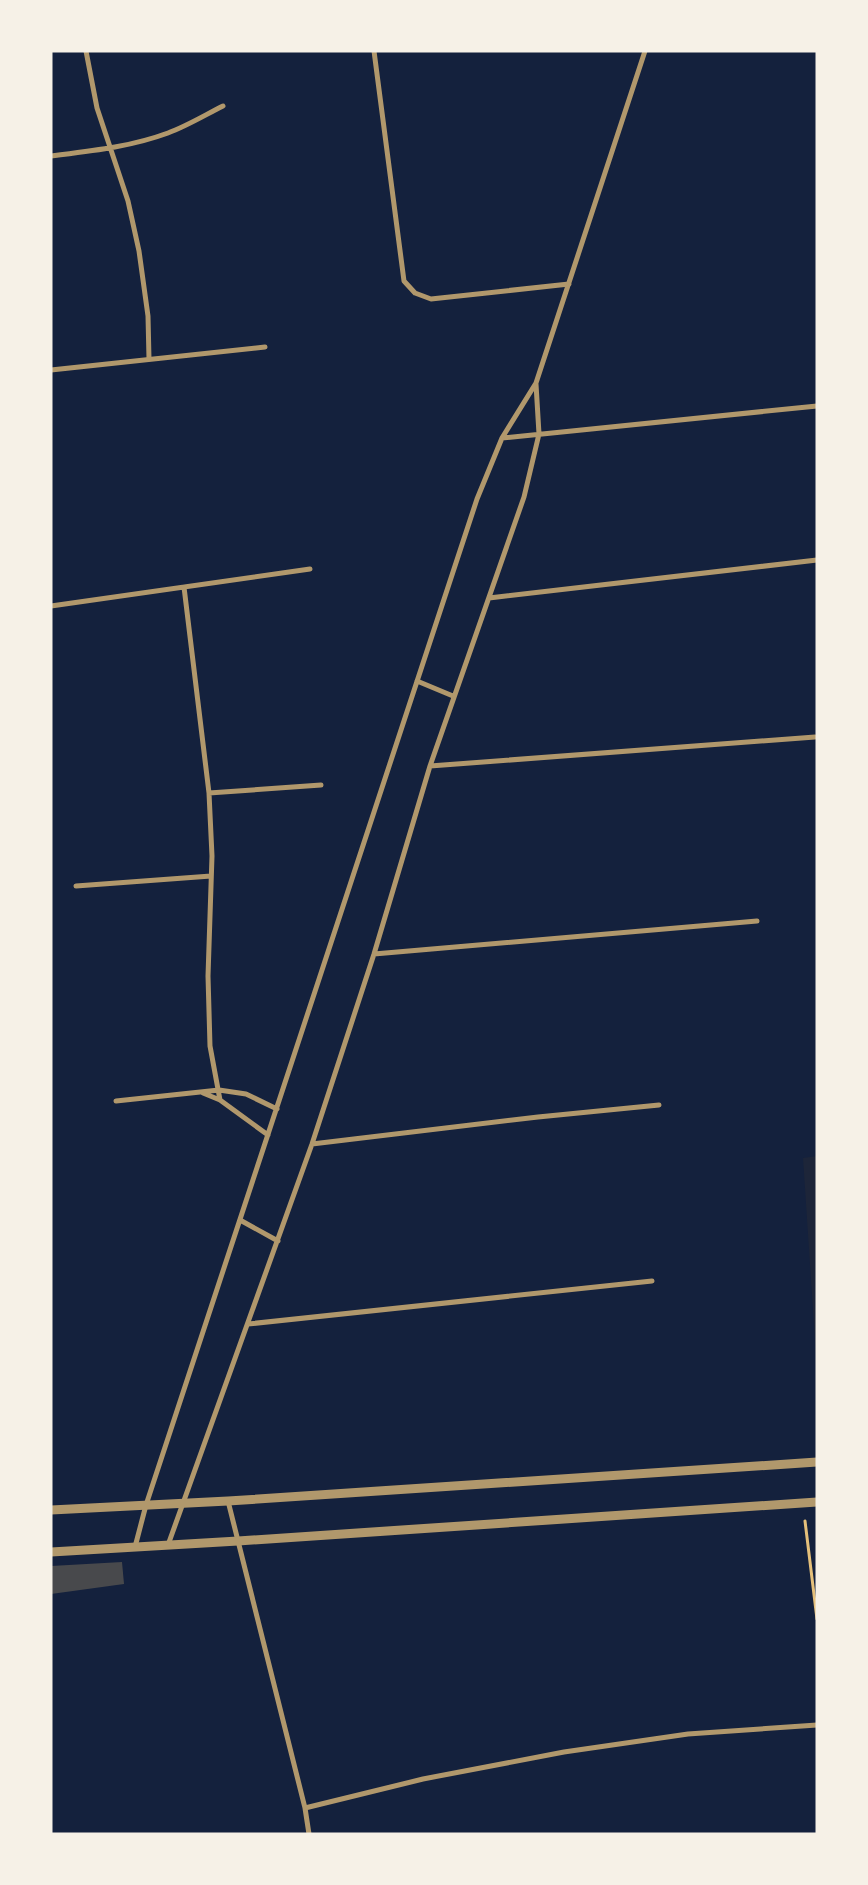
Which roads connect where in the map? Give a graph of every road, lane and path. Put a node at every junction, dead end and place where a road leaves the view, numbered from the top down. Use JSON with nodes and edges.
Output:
{"nodes":[{"id":1,"x":86,"y":51,"type":"edge"},
{"id":2,"x":374,"y":51,"type":"edge"},
{"id":3,"x":645,"y":51,"type":"edge"},
{"id":4,"x":223,"y":106,"type":"dead end"},
{"id":5,"x":109,"y":148,"type":"junction"},
{"id":6,"x":51,"y":156,"type":"edge"},
{"id":7,"x":569,"y":284,"type":"junction"},
{"id":8,"x":265,"y":347,"type":"dead end"},
{"id":9,"x":149,"y":359,"type":"junction"},
{"id":10,"x":51,"y":370,"type":"edge"},
{"id":11,"x":536,"y":383,"type":"junction"},
{"id":12,"x":817,"y":406,"type":"edge"},
{"id":13,"x":539,"y":434,"type":"junction"},
{"id":14,"x":502,"y":438,"type":"junction"},
{"id":15,"x":817,"y":560,"type":"edge"},
{"id":16,"x":310,"y":569,"type":"dead end"},
{"id":17,"x":184,"y":587,"type":"junction"},
{"id":18,"x":490,"y":598,"type":"junction"},
{"id":19,"x":51,"y":606,"type":"edge"},
{"id":20,"x":417,"y":681,"type":"junction"},
{"id":21,"x":453,"y":696,"type":"junction"},
{"id":22,"x":815,"y":737,"type":"dead end"},
{"id":23,"x":430,"y":766,"type":"junction"},
{"id":24,"x":321,"y":784,"type":"dead end"},
{"id":25,"x":210,"y":792,"type":"junction"},
{"id":26,"x":211,"y":876,"type":"junction"},
{"id":27,"x":76,"y":886,"type":"dead end"},
{"id":28,"x":756,"y":921,"type":"dead end"},
{"id":29,"x":374,"y":954,"type":"junction"},
{"id":30,"x":219,"y":1090,"type":"junction"},
{"id":31,"x":200,"y":1092,"type":"junction"},
{"id":32,"x":220,"y":1100,"type":"junction"},
{"id":33,"x":116,"y":1101,"type":"dead end"},
{"id":34,"x":659,"y":1105,"type":"dead end"},
{"id":35,"x":277,"y":1109,"type":"junction"},
{"id":36,"x":268,"y":1135,"type":"junction"},
{"id":37,"x":312,"y":1144,"type":"junction"},
{"id":38,"x":240,"y":1220,"type":"junction"},
{"id":39,"x":278,"y":1241,"type":"junction"},
{"id":40,"x":652,"y":1281,"type":"dead end"},
{"id":41,"x":248,"y":1324,"type":"junction"},
{"id":42,"x":817,"y":1462,"type":"edge"},
{"id":43,"x":228,"y":1501,"type":"junction"},
{"id":44,"x":817,"y":1502,"type":"edge"},
{"id":45,"x":802,"y":1503,"type":"junction"},
{"id":46,"x":182,"y":1504,"type":"junction"},
{"id":47,"x":146,"y":1505,"type":"junction"},
{"id":48,"x":51,"y":1510,"type":"edge"},
{"id":49,"x":238,"y":1541,"type":"junction"},
{"id":50,"x":168,"y":1546,"type":"junction"},
{"id":51,"x":135,"y":1548,"type":"junction"},
{"id":52,"x":51,"y":1552,"type":"edge"},
{"id":53,"x":817,"y":1619,"type":"edge"},
{"id":54,"x":817,"y":1725,"type":"edge"},
{"id":55,"x":305,"y":1808,"type":"junction"},
{"id":56,"x":309,"y":1834,"type":"edge"}],
"edges":[{"from":1,"to":5,"type":"street"},
{"from":2,"to":7,"type":"street"},
{"from":3,"to":7,"type":"street"},
{"from":4,"to":5,"type":"street"},
{"from":5,"to":6,"type":"street"},
{"from":5,"to":9,"type":"street"},
{"from":7,"to":11,"type":"street"},
{"from":8,"to":9,"type":"street"},
{"from":9,"to":10,"type":"street"},
{"from":11,"to":13,"type":"street"},
{"from":11,"to":14,"type":"street"},
{"from":12,"to":13,"type":"street"},
{"from":13,"to":14,"type":"street"},
{"from":13,"to":18,"type":"street"},
{"from":14,"to":20,"type":"street"},
{"from":15,"to":18,"type":"street"},
{"from":16,"to":17,"type":"street"},
{"from":17,"to":19,"type":"street"},
{"from":17,"to":25,"type":"street"},
{"from":18,"to":21,"type":"street"},
{"from":20,"to":21,"type":"street"},
{"from":20,"to":35,"type":"street"},
{"from":21,"to":23,"type":"street"},
{"from":22,"to":23,"type":"street"},
{"from":23,"to":29,"type":"street"},
{"from":24,"to":25,"type":"street"},
{"from":25,"to":26,"type":"street"},
{"from":26,"to":27,"type":"street"},
{"from":26,"to":30,"type":"street"},
{"from":28,"to":29,"type":"street"},
{"from":29,"to":37,"type":"street"},
{"from":30,"to":31,"type":"street"},
{"from":30,"to":32,"type":"street"},
{"from":30,"to":35,"type":"street"},
{"from":31,"to":32,"type":"street"},
{"from":31,"to":33,"type":"street"},
{"from":32,"to":36,"type":"street"},
{"from":34,"to":37,"type":"street"},
{"from":35,"to":36,"type":"street"},
{"from":36,"to":38,"type":"street"},
{"from":37,"to":39,"type":"street"},
{"from":38,"to":39,"type":"street"},
{"from":38,"to":47,"type":"street"},
{"from":39,"to":41,"type":"street"},
{"from":40,"to":41,"type":"street"},
{"from":41,"to":46,"type":"street"},
{"from":42,"to":43,"type":"street"},
{"from":43,"to":46,"type":"street"},
{"from":43,"to":49,"type":"street"},
{"from":44,"to":45,"type":"street"},
{"from":45,"to":49,"type":"street"},
{"from":45,"to":53,"type":"path"},
{"from":46,"to":47,"type":"street"},
{"from":46,"to":50,"type":"street"},
{"from":47,"to":48,"type":"street"},
{"from":47,"to":51,"type":"street"},
{"from":49,"to":50,"type":"street"},
{"from":49,"to":55,"type":"street"},
{"from":50,"to":51,"type":"street"},
{"from":51,"to":52,"type":"street"},
{"from":54,"to":55,"type":"street"},
{"from":55,"to":56,"type":"street"}]}
